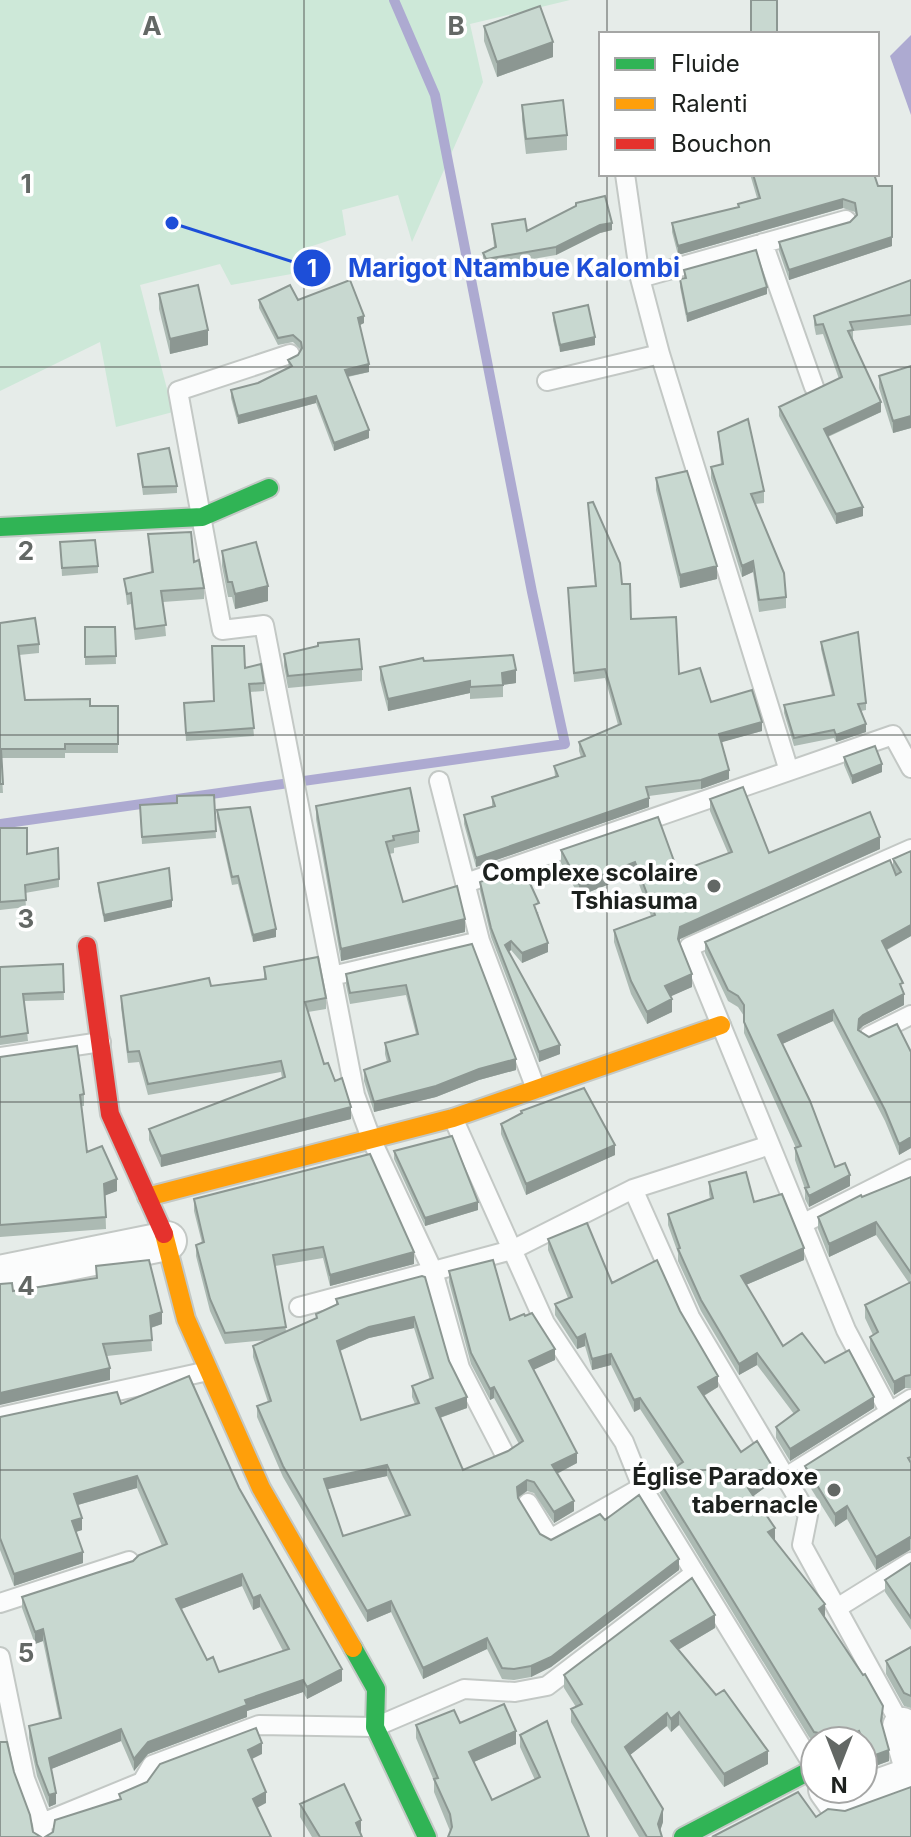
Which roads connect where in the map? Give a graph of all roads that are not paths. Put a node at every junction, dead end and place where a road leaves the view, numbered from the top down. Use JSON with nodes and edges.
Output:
{"nodes":[{"id":1,"x":625,"y":176,"type":"edge"},
{"id":2,"x":846,"y":220,"type":"edge"},
{"id":3,"x":763,"y":243,"type":"junction"},
{"id":4,"x":640,"y":278,"type":"junction"},
{"id":5,"x":290,"y":354,"type":"dead end"},
{"id":6,"x":660,"y":354,"type":"junction"},
{"id":7,"x":547,"y":381,"type":"dead end"},
{"id":8,"x":814,"y":387,"type":"edge"},
{"id":9,"x":269,"y":488,"type":"dead end"},
{"id":10,"x":202,"y":517,"type":"junction"},
{"id":11,"x":0,"y":527,"type":"edge"},
{"id":12,"x":911,"y":768,"type":"edge"},
{"id":13,"x":789,"y":771,"type":"junction"},
{"id":14,"x":439,"y":781,"type":"dead end"},
{"id":15,"x":911,"y":849,"type":"edge"},
{"id":16,"x":466,"y":883,"type":"junction"},
{"id":17,"x":480,"y":941,"type":"junction"},
{"id":18,"x":87,"y":946,"type":"dead end"},
{"id":19,"x":332,"y":976,"type":"junction"},
{"id":20,"x":911,"y":1015,"type":"edge"},
{"id":21,"x":721,"y":1025,"type":"junction"},
{"id":22,"x":869,"y":1036,"type":"edge"},
{"id":23,"x":101,"y":1042,"type":"junction"},
{"id":24,"x":0,"y":1057,"type":"edge"},
{"id":25,"x":536,"y":1089,"type":"junction"},
{"id":26,"x":453,"y":1118,"type":"junction"},
{"id":27,"x":372,"y":1141,"type":"junction"},
{"id":28,"x":770,"y":1145,"type":"junction"},
{"id":29,"x":911,"y":1169,"type":"edge"},
{"id":30,"x":633,"y":1189,"type":"junction"},
{"id":31,"x":147,"y":1197,"type":"junction"},
{"id":32,"x":802,"y":1224,"type":"junction"},
{"id":33,"x":167,"y":1241,"type":"junction"},
{"id":34,"x":512,"y":1250,"type":"junction"},
{"id":35,"x":433,"y":1271,"type":"junction"},
{"id":36,"x":0,"y":1275,"type":"edge"},
{"id":37,"x":299,"y":1307,"type":"dead end"},
{"id":38,"x":208,"y":1371,"type":"junction"},
{"id":39,"x":911,"y":1399,"type":"edge"},
{"id":40,"x":889,"y":1411,"type":"junction"},
{"id":41,"x":0,"y":1417,"type":"edge"},
{"id":42,"x":503,"y":1451,"type":"edge"},
{"id":43,"x":786,"y":1477,"type":"junction"},
{"id":44,"x":642,"y":1487,"type":"junction"},
{"id":45,"x":528,"y":1503,"type":"dead end"},
{"id":46,"x":129,"y":1561,"type":"edge"},
{"id":47,"x":911,"y":1562,"type":"edge"},
{"id":48,"x":695,"y":1573,"type":"junction"},
{"id":49,"x":0,"y":1603,"type":"edge"},
{"id":50,"x":837,"y":1608,"type":"junction"},
{"id":51,"x":0,"y":1657,"type":"edge"},
{"id":52,"x":375,"y":1727,"type":"junction"},
{"id":53,"x":908,"y":1736,"type":"edge"},
{"id":54,"x":799,"y":1741,"type":"edge"},
{"id":55,"x":799,"y":1775,"type":"edge"},
{"id":56,"x":911,"y":1777,"type":"edge"},
{"id":57,"x":879,"y":1788,"type":"edge"},
{"id":58,"x":42,"y":1830,"type":"edge"},
{"id":59,"x":427,"y":1837,"type":"edge"},
{"id":60,"x":683,"y":1837,"type":"edge"}],
"edges":[{"from":1,"to":4,"type":"lane"},
{"from":2,"to":3,"type":"lane"},
{"from":3,"to":4,"type":"lane"},
{"from":3,"to":8,"type":"lane"},
{"from":4,"to":6,"type":"lane"},
{"from":5,"to":10,"type":"lane"},
{"from":6,"to":7,"type":"lane"},
{"from":6,"to":13,"type":"lane"},
{"from":9,"to":10,"type":"street"},
{"from":10,"to":11,"type":"street"},
{"from":10,"to":19,"type":"lane"},
{"from":12,"to":13,"type":"lane"},
{"from":13,"to":16,"type":"lane"},
{"from":14,"to":16,"type":"lane"},
{"from":15,"to":21,"type":"lane"},
{"from":16,"to":17,"type":"lane"},
{"from":17,"to":19,"type":"lane"},
{"from":17,"to":25,"type":"lane"},
{"from":18,"to":23,"type":"street"},
{"from":19,"to":27,"type":"lane"},
{"from":20,"to":22,"type":"lane"},
{"from":21,"to":25,"type":"street"},
{"from":21,"to":28,"type":"lane"},
{"from":23,"to":24,"type":"lane"},
{"from":23,"to":31,"type":"street"},
{"from":25,"to":26,"type":"street"},
{"from":26,"to":27,"type":"street"},
{"from":26,"to":34,"type":"lane"},
{"from":27,"to":31,"type":"street"},
{"from":27,"to":35,"type":"lane"},
{"from":28,"to":30,"type":"lane"},
{"from":28,"to":32,"type":"lane"},
{"from":29,"to":32,"type":"lane"},
{"from":30,"to":34,"type":"lane"},
{"from":30,"to":43,"type":"lane"},
{"from":31,"to":33,"type":"street"},
{"from":32,"to":40,"type":"lane"},
{"from":33,"to":36,"type":"street"},
{"from":33,"to":38,"type":"street"},
{"from":34,"to":35,"type":"lane"},
{"from":34,"to":44,"type":"lane"},
{"from":35,"to":37,"type":"lane"},
{"from":35,"to":42,"type":"lane"},
{"from":38,"to":41,"type":"lane"},
{"from":38,"to":52,"type":"street"},
{"from":39,"to":40,"type":"lane"},
{"from":40,"to":43,"type":"lane"},
{"from":43,"to":50,"type":"lane"},
{"from":44,"to":45,"type":"lane"},
{"from":44,"to":48,"type":"lane"},
{"from":46,"to":49,"type":"lane"},
{"from":47,"to":50,"type":"lane"},
{"from":48,"to":52,"type":"lane"},
{"from":48,"to":54,"type":"lane"},
{"from":50,"to":53,"type":"lane"},
{"from":51,"to":58,"type":"lane"},
{"from":52,"to":58,"type":"lane"},
{"from":52,"to":59,"type":"street"},
{"from":55,"to":60,"type":"street"},
{"from":56,"to":57,"type":"street"}]}
